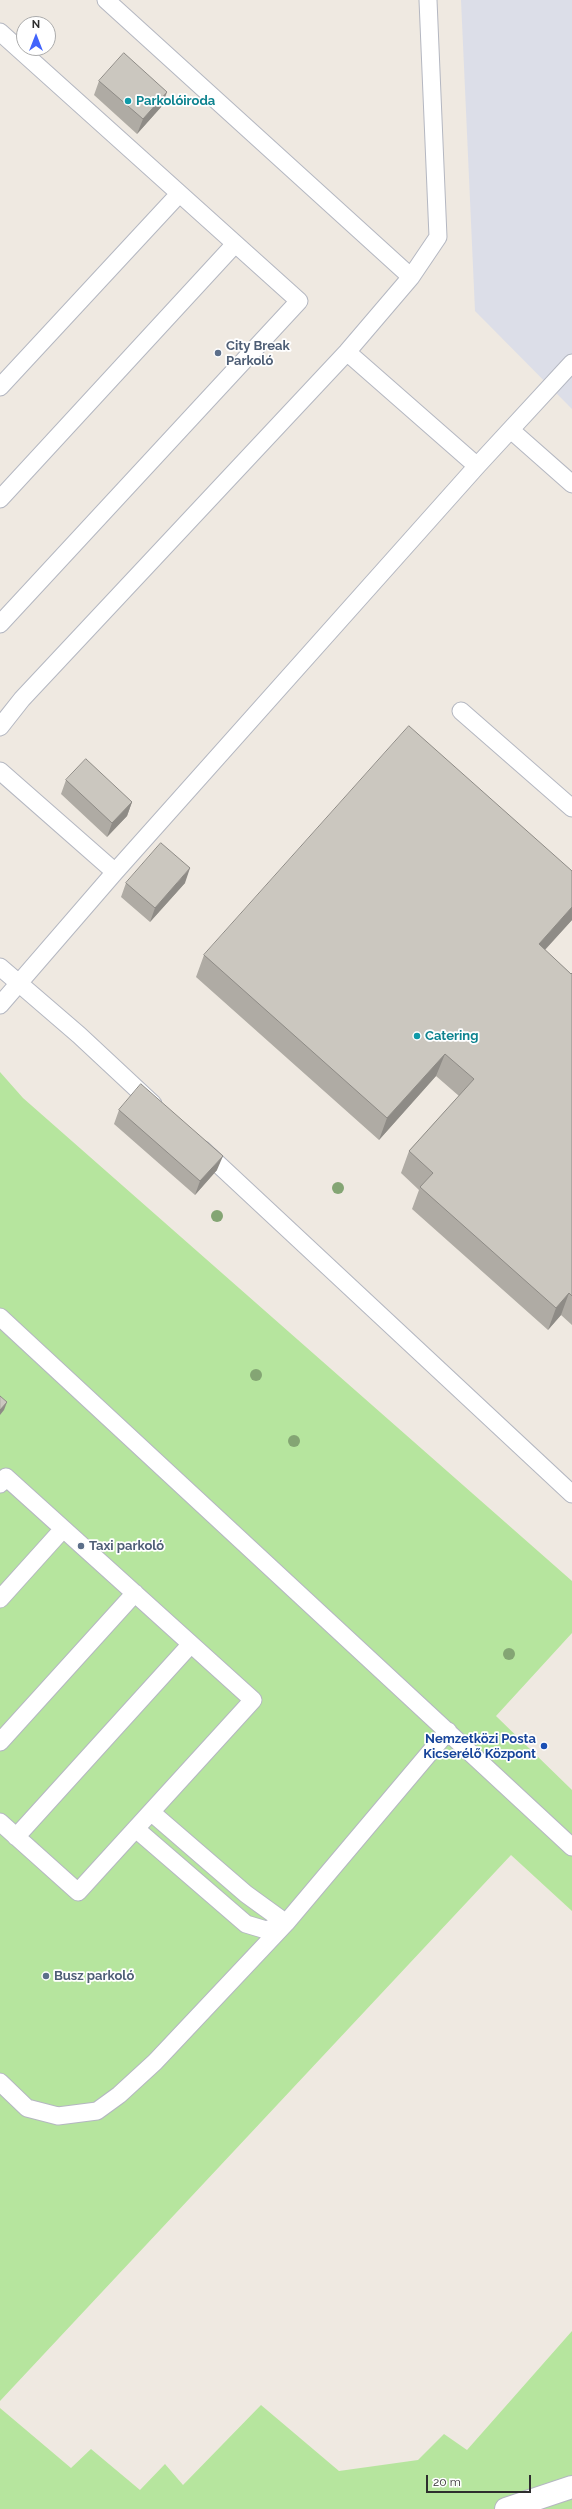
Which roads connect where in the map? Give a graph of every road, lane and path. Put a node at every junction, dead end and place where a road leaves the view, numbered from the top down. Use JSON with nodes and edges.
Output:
{"nodes":[{"id":1,"x":106,"y":0,"type":"edge"},
{"id":2,"x":428,"y":0,"type":"edge"},
{"id":3,"x":0,"y":32,"type":"edge"},
{"id":4,"x":179,"y":194,"type":"junction"},
{"id":5,"x":235,"y":244,"type":"junction"},
{"id":6,"x":411,"y":277,"type":"junction"},
{"id":7,"x":346,"y":352,"type":"junction"},
{"id":8,"x":572,"y":363,"type":"edge"},
{"id":9,"x":0,"y":387,"type":"edge"},
{"id":10,"x":512,"y":431,"type":"junction"},
{"id":11,"x":477,"y":466,"type":"junction"},
{"id":12,"x":572,"y":484,"type":"edge"},
{"id":13,"x":0,"y":499,"type":"edge"},
{"id":14,"x":0,"y":624,"type":"edge"},
{"id":15,"x":461,"y":711,"type":"dead end"},
{"id":16,"x":0,"y":727,"type":"edge"},
{"id":17,"x":0,"y":771,"type":"edge"},
{"id":18,"x":572,"y":808,"type":"edge"},
{"id":19,"x":115,"y":872,"type":"junction"},
{"id":20,"x":0,"y":967,"type":"edge"},
{"id":21,"x":19,"y":984,"type":"junction"},
{"id":22,"x":0,"y":1005,"type":"edge"},
{"id":23,"x":166,"y":1116,"type":"edge"},
{"id":24,"x":189,"y":1137,"type":"edge"},
{"id":25,"x":1,"y":1318,"type":"edge"},
{"id":26,"x":0,"y":1484,"type":"edge"},
{"id":27,"x":572,"y":1494,"type":"edge"},
{"id":28,"x":63,"y":1529,"type":"junction"},
{"id":29,"x":135,"y":1593,"type":"junction"},
{"id":30,"x":0,"y":1599,"type":"edge"},
{"id":31,"x":191,"y":1644,"type":"junction"},
{"id":32,"x":448,"y":1730,"type":"junction"},
{"id":33,"x":0,"y":1742,"type":"edge"},
{"id":34,"x":151,"y":1812,"type":"junction"},
{"id":35,"x":0,"y":1822,"type":"edge"},
{"id":36,"x":136,"y":1829,"type":"junction"},
{"id":37,"x":16,"y":1837,"type":"junction"},
{"id":38,"x":572,"y":1847,"type":"edge"},
{"id":39,"x":286,"y":1923,"type":"junction"},
{"id":40,"x":0,"y":2082,"type":"edge"},
{"id":41,"x":572,"y":2487,"type":"edge"},
{"id":42,"x":506,"y":2509,"type":"edge"}],
"edges":[{"from":1,"to":6,"type":"lane"},
{"from":2,"to":6,"type":"lane"},
{"from":3,"to":4,"type":"lane"},
{"from":4,"to":5,"type":"lane"},
{"from":4,"to":9,"type":"lane"},
{"from":5,"to":13,"type":"lane"},
{"from":5,"to":14,"type":"lane"},
{"from":6,"to":7,"type":"lane"},
{"from":7,"to":11,"type":"lane"},
{"from":7,"to":16,"type":"lane"},
{"from":8,"to":10,"type":"lane"},
{"from":10,"to":11,"type":"lane"},
{"from":10,"to":12,"type":"lane"},
{"from":11,"to":19,"type":"lane"},
{"from":15,"to":18,"type":"lane"},
{"from":17,"to":19,"type":"lane"},
{"from":19,"to":21,"type":"lane"},
{"from":20,"to":21,"type":"lane"},
{"from":21,"to":22,"type":"lane"},
{"from":21,"to":23,"type":"lane"},
{"from":24,"to":27,"type":"lane"},
{"from":25,"to":32,"type":"lane"},
{"from":26,"to":28,"type":"lane"},
{"from":28,"to":29,"type":"lane"},
{"from":28,"to":30,"type":"lane"},
{"from":29,"to":31,"type":"lane"},
{"from":29,"to":33,"type":"lane"},
{"from":31,"to":34,"type":"lane"},
{"from":31,"to":37,"type":"lane"},
{"from":32,"to":38,"type":"lane"},
{"from":32,"to":39,"type":"lane"},
{"from":34,"to":36,"type":"lane"},
{"from":34,"to":39,"type":"lane"},
{"from":35,"to":37,"type":"lane"},
{"from":36,"to":37,"type":"lane"},
{"from":36,"to":39,"type":"lane"},
{"from":39,"to":40,"type":"lane"},
{"from":41,"to":42,"type":"street"}]}
